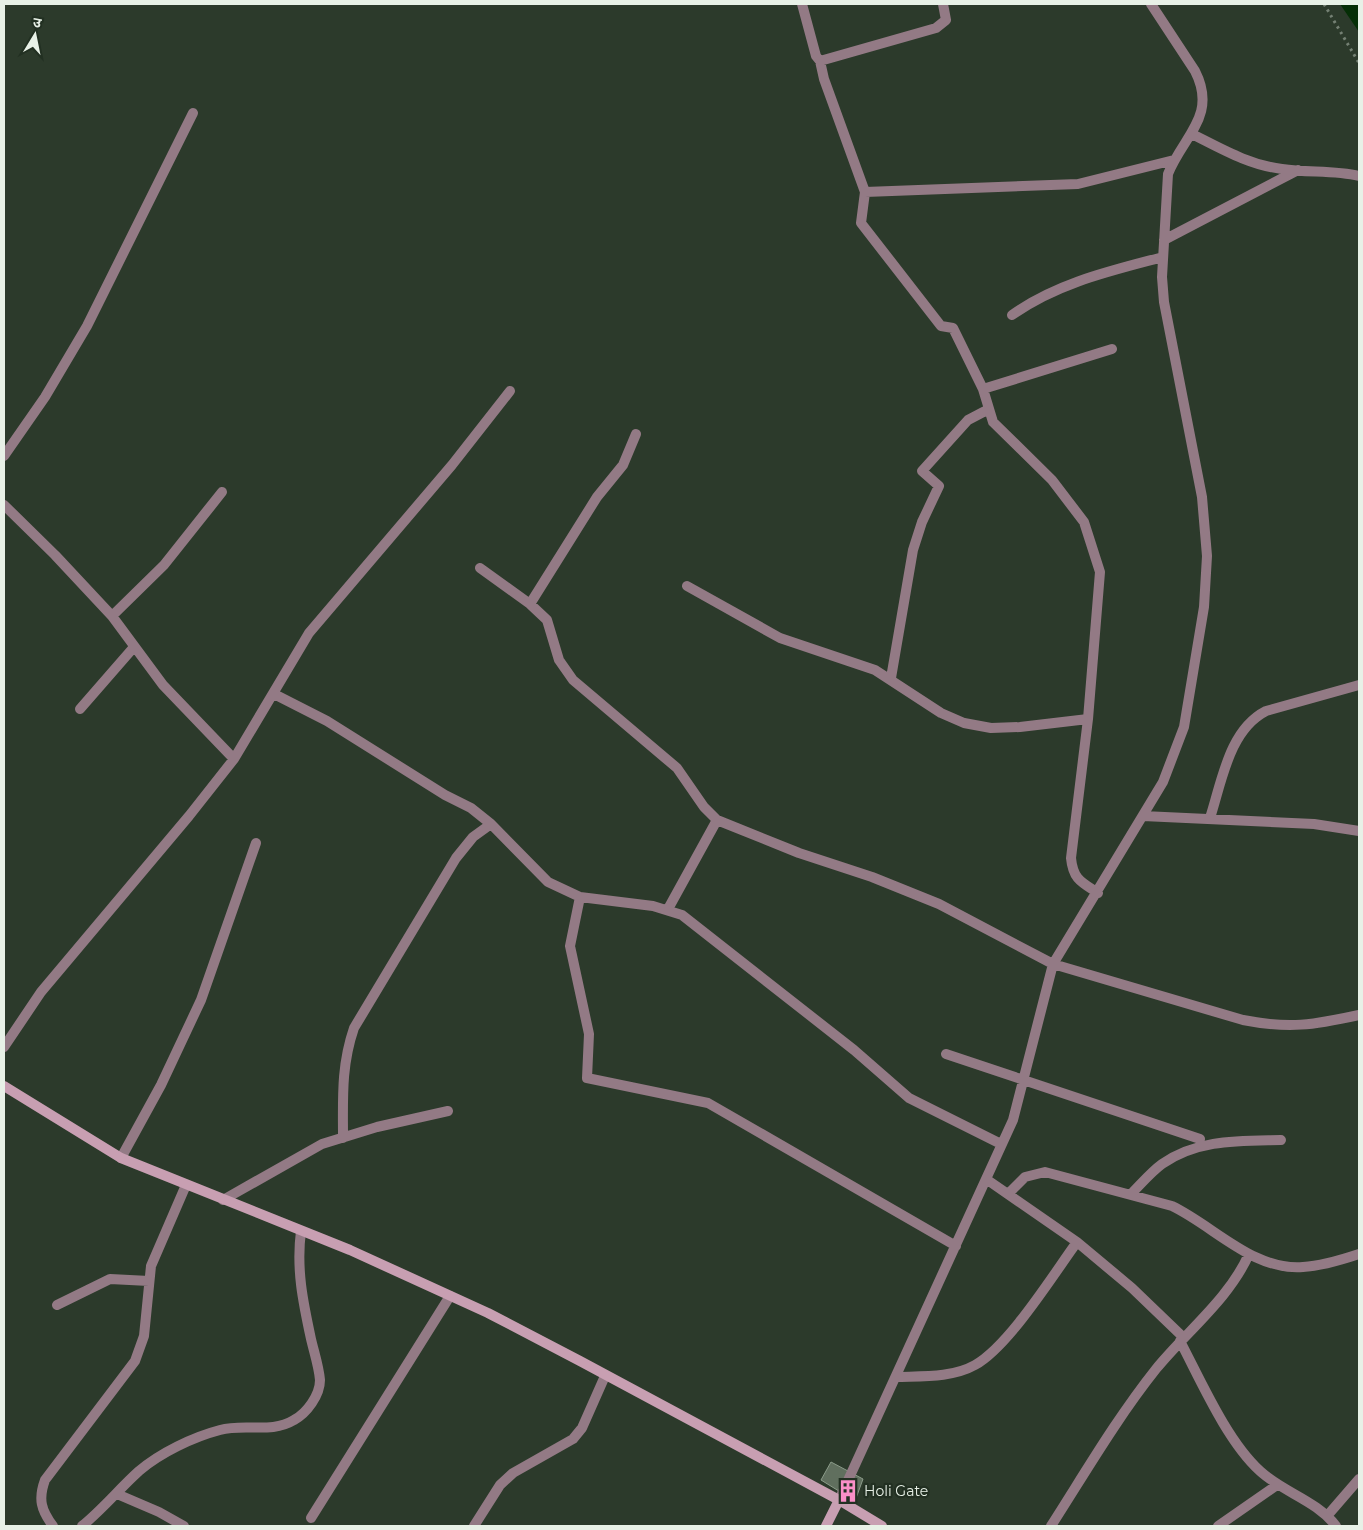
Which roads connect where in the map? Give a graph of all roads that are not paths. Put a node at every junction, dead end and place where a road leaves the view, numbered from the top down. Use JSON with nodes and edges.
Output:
{"nodes":[{"id":1,"x":802,"y":4,"type":"edge"},
{"id":2,"x":943,"y":4,"type":"edge"},
{"id":3,"x":1151,"y":4,"type":"edge"},
{"id":4,"x":820,"y":60,"type":"junction"},
{"id":5,"x":193,"y":113,"type":"dead end"},
{"id":6,"x":1192,"y":134,"type":"junction"},
{"id":7,"x":1174,"y":160,"type":"junction"},
{"id":8,"x":1298,"y":170,"type":"junction"},
{"id":9,"x":1359,"y":176,"type":"edge"},
{"id":10,"x":865,"y":192,"type":"junction"},
{"id":11,"x":1164,"y":240,"type":"junction"},
{"id":12,"x":1163,"y":257,"type":"junction"},
{"id":13,"x":1012,"y":315,"type":"dead end"},
{"id":14,"x":1112,"y":349,"type":"dead end"},
{"id":15,"x":983,"y":389,"type":"junction"},
{"id":16,"x":510,"y":391,"type":"dead end"},
{"id":17,"x":989,"y":409,"type":"junction"},
{"id":18,"x":636,"y":434,"type":"dead end"},
{"id":19,"x":4,"y":456,"type":"edge"},
{"id":20,"x":222,"y":492,"type":"dead end"},
{"id":21,"x":4,"y":506,"type":"edge"},
{"id":22,"x":480,"y":568,"type":"dead end"},
{"id":23,"x":687,"y":586,"type":"dead end"},
{"id":24,"x":530,"y":604,"type":"junction"},
{"id":25,"x":112,"y":616,"type":"junction"},
{"id":26,"x":134,"y":647,"type":"junction"},
{"id":27,"x":891,"y":678,"type":"junction"},
{"id":28,"x":1359,"y":685,"type":"edge"},
{"id":29,"x":274,"y":694,"type":"junction"},
{"id":30,"x":80,"y":709,"type":"dead end"},
{"id":31,"x":1088,"y":719,"type":"junction"},
{"id":32,"x":234,"y":759,"type":"junction"},
{"id":33,"x":1143,"y":816,"type":"junction"},
{"id":34,"x":1210,"y":818,"type":"junction"},
{"id":35,"x":716,"y":820,"type":"junction"},
{"id":36,"x":491,"y":824,"type":"junction"},
{"id":37,"x":1359,"y":831,"type":"edge"},
{"id":38,"x":256,"y":843,"type":"dead end"},
{"id":39,"x":1098,"y":893,"type":"junction"},
{"id":40,"x":580,"y":897,"type":"junction"},
{"id":41,"x":668,"y":909,"type":"junction"},
{"id":42,"x":1053,"y":964,"type":"junction"},
{"id":43,"x":1359,"y":1015,"type":"edge"},
{"id":44,"x":4,"y":1047,"type":"edge"},
{"id":45,"x":946,"y":1054,"type":"dead end"},
{"id":46,"x":1023,"y":1080,"type":"junction"},
{"id":47,"x":4,"y":1086,"type":"edge"},
{"id":48,"x":448,"y":1111,"type":"dead end"},
{"id":49,"x":343,"y":1138,"type":"junction"},
{"id":50,"x":1200,"y":1139,"type":"dead end"},
{"id":51,"x":1281,"y":1140,"type":"dead end"},
{"id":52,"x":1001,"y":1144,"type":"junction"},
{"id":53,"x":121,"y":1158,"type":"junction"},
{"id":54,"x":986,"y":1179,"type":"junction"},
{"id":55,"x":186,"y":1185,"type":"junction"},
{"id":56,"x":1008,"y":1194,"type":"junction"},
{"id":57,"x":1132,"y":1194,"type":"junction"},
{"id":58,"x":223,"y":1200,"type":"junction"},
{"id":59,"x":301,"y":1231,"type":"junction"},
{"id":60,"x":1077,"y":1242,"type":"junction"},
{"id":61,"x":956,"y":1246,"type":"junction"},
{"id":62,"x":1249,"y":1254,"type":"junction"},
{"id":63,"x":1359,"y":1254,"type":"edge"},
{"id":64,"x":149,"y":1281,"type":"junction"},
{"id":65,"x":450,"y":1296,"type":"junction"},
{"id":66,"x":57,"y":1305,"type":"dead end"},
{"id":67,"x":1181,"y":1339,"type":"junction"},
{"id":68,"x":605,"y":1376,"type":"junction"},
{"id":69,"x":896,"y":1377,"type":"junction"},
{"id":70,"x":1359,"y":1479,"type":"edge"},
{"id":71,"x":1277,"y":1485,"type":"junction"},
{"id":72,"x":117,"y":1494,"type":"junction"},
{"id":73,"x":839,"y":1500,"type":"junction"},
{"id":74,"x":1327,"y":1516,"type":"junction"},
{"id":75,"x":311,"y":1518,"type":"dead end"},
{"id":76,"x":53,"y":1526,"type":"edge"},
{"id":77,"x":82,"y":1526,"type":"edge"},
{"id":78,"x":184,"y":1526,"type":"edge"},
{"id":79,"x":474,"y":1526,"type":"edge"},
{"id":80,"x":826,"y":1526,"type":"edge"},
{"id":81,"x":882,"y":1526,"type":"edge"},
{"id":82,"x":1051,"y":1526,"type":"edge"},
{"id":83,"x":1218,"y":1526,"type":"edge"},
{"id":84,"x":1336,"y":1526,"type":"edge"}],
"edges":[{"from":1,"to":4,"type":"street"},
{"from":2,"to":4,"type":"street"},
{"from":3,"to":6,"type":"street"},
{"from":4,"to":10,"type":"street"},
{"from":5,"to":19,"type":"street"},
{"from":6,"to":7,"type":"street"},
{"from":6,"to":8,"type":"street"},
{"from":7,"to":10,"type":"street"},
{"from":7,"to":11,"type":"street"},
{"from":8,"to":9,"type":"street"},
{"from":8,"to":11,"type":"street"},
{"from":10,"to":15,"type":"street"},
{"from":11,"to":12,"type":"street"},
{"from":12,"to":13,"type":"street"},
{"from":12,"to":33,"type":"street"},
{"from":14,"to":15,"type":"street"},
{"from":15,"to":17,"type":"street"},
{"from":16,"to":29,"type":"street"},
{"from":17,"to":27,"type":"street"},
{"from":17,"to":31,"type":"street"},
{"from":18,"to":24,"type":"street"},
{"from":20,"to":25,"type":"street"},
{"from":21,"to":25,"type":"street"},
{"from":22,"to":24,"type":"street"},
{"from":23,"to":27,"type":"street"},
{"from":24,"to":35,"type":"street"},
{"from":25,"to":26,"type":"street"},
{"from":26,"to":30,"type":"street"},
{"from":26,"to":32,"type":"street"},
{"from":27,"to":31,"type":"street"},
{"from":28,"to":34,"type":"street"},
{"from":29,"to":32,"type":"street"},
{"from":29,"to":36,"type":"street"},
{"from":31,"to":39,"type":"street"},
{"from":32,"to":44,"type":"street"},
{"from":33,"to":34,"type":"street"},
{"from":33,"to":39,"type":"street"},
{"from":34,"to":37,"type":"street"},
{"from":35,"to":41,"type":"street"},
{"from":35,"to":42,"type":"street"},
{"from":36,"to":40,"type":"street"},
{"from":36,"to":49,"type":"street"},
{"from":38,"to":53,"type":"street"},
{"from":39,"to":42,"type":"street"},
{"from":40,"to":41,"type":"street"},
{"from":40,"to":61,"type":"street"},
{"from":41,"to":52,"type":"street"},
{"from":42,"to":43,"type":"street"},
{"from":42,"to":46,"type":"street"},
{"from":45,"to":46,"type":"street"},
{"from":46,"to":50,"type":"street"},
{"from":46,"to":52,"type":"street"},
{"from":47,"to":53,"type":"street"},
{"from":48,"to":49,"type":"street"},
{"from":49,"to":58,"type":"street"},
{"from":51,"to":57,"type":"street"},
{"from":52,"to":54,"type":"street"},
{"from":53,"to":55,"type":"street"},
{"from":54,"to":56,"type":"street"},
{"from":54,"to":61,"type":"street"},
{"from":55,"to":58,"type":"street"},
{"from":55,"to":64,"type":"street"},
{"from":56,"to":57,"type":"street"},
{"from":56,"to":60,"type":"street"},
{"from":57,"to":62,"type":"street"},
{"from":58,"to":59,"type":"street"},
{"from":59,"to":65,"type":"street"},
{"from":59,"to":72,"type":"street"},
{"from":60,"to":67,"type":"street"},
{"from":60,"to":69,"type":"street"},
{"from":61,"to":69,"type":"street"},
{"from":62,"to":63,"type":"street"},
{"from":62,"to":67,"type":"street"},
{"from":64,"to":66,"type":"street"},
{"from":64,"to":76,"type":"street"},
{"from":65,"to":68,"type":"street"},
{"from":65,"to":75,"type":"street"},
{"from":67,"to":71,"type":"street"},
{"from":67,"to":82,"type":"street"},
{"from":68,"to":73,"type":"street"},
{"from":68,"to":79,"type":"street"},
{"from":69,"to":73,"type":"street"},
{"from":70,"to":74,"type":"street"},
{"from":71,"to":74,"type":"street"},
{"from":71,"to":83,"type":"street"},
{"from":72,"to":77,"type":"street"},
{"from":72,"to":78,"type":"street"},
{"from":73,"to":80,"type":"street"},
{"from":73,"to":81,"type":"street"},
{"from":74,"to":84,"type":"street"}]}
